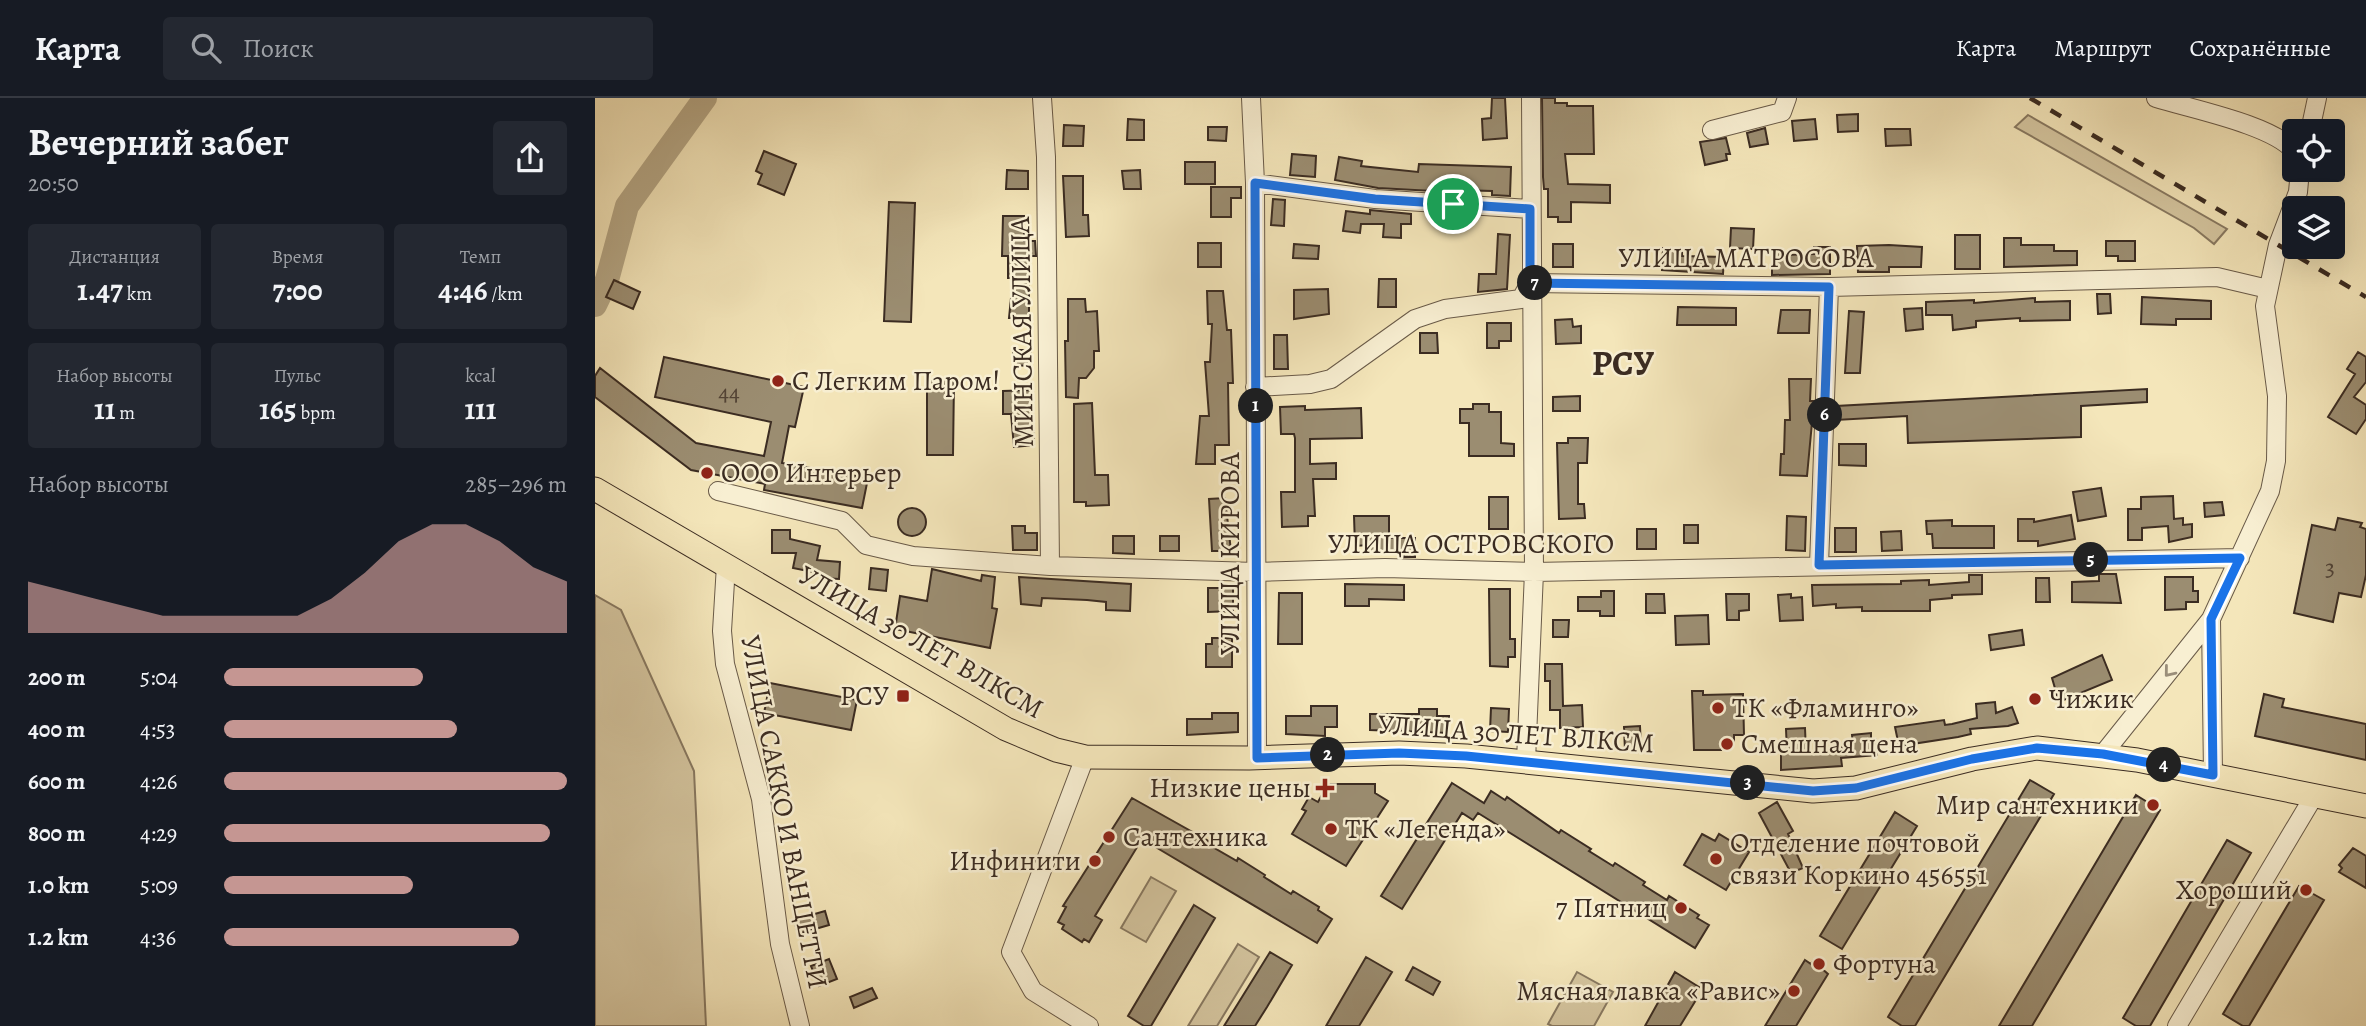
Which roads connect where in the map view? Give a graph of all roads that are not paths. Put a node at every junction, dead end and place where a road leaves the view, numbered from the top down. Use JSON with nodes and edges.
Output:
{"nodes":[{"id":1,"x":1042,"y":98,"type":"edge"},
{"id":2,"x":1251,"y":98,"type":"edge"},
{"id":3,"x":1531,"y":98,"type":"edge"},
{"id":4,"x":1787,"y":98,"type":"edge"},
{"id":5,"x":2155,"y":98,"type":"edge"},
{"id":6,"x":2317,"y":98,"type":"edge"},
{"id":7,"x":2313,"y":119,"type":"edge"},
{"id":8,"x":1711,"y":130,"type":"dead end"},
{"id":9,"x":2282,"y":140,"type":"edge"},
{"id":10,"x":2298,"y":182,"type":"edge"},
{"id":11,"x":1255,"y":183,"type":"junction"},
{"id":12,"x":1530,"y":209,"type":"junction"},
{"id":13,"x":1530,"y":283,"type":"junction"},
{"id":14,"x":1829,"y":287,"type":"junction"},
{"id":15,"x":2268,"y":289,"type":"junction"},
{"id":16,"x":1255,"y":387,"type":"junction"},
{"id":17,"x":595,"y":489,"type":"edge"},
{"id":18,"x":718,"y":491,"type":"dead end"},
{"id":19,"x":2240,"y":558,"type":"junction"},
{"id":20,"x":726,"y":565,"type":"junction"},
{"id":21,"x":1819,"y":565,"type":"junction"},
{"id":22,"x":1050,"y":566,"type":"junction"},
{"id":23,"x":1257,"y":572,"type":"junction"},
{"id":24,"x":1534,"y":572,"type":"junction"},
{"id":25,"x":2211,"y":619,"type":"junction"},
{"id":26,"x":2103,"y":754,"type":"junction"},
{"id":27,"x":1085,"y":757,"type":"junction"},
{"id":28,"x":1257,"y":758,"type":"junction"},
{"id":29,"x":1526,"y":761,"type":"junction"},
{"id":30,"x":2213,"y":775,"type":"junction"},
{"id":31,"x":2314,"y":796,"type":"junction"},
{"id":32,"x":2366,"y":806,"type":"edge"},
{"id":33,"x":800,"y":1026,"type":"edge"},
{"id":34,"x":1089,"y":1026,"type":"edge"},
{"id":35,"x":2178,"y":1026,"type":"edge"}],
"edges":[{"from":1,"to":22,"type":"street","name":"МИНСКАЯ УЛИЦА"},
{"from":2,"to":11,"type":"street","name":"УЛИЦА КИРОВА"},
{"from":3,"to":12,"type":"street"},
{"from":4,"to":8,"type":"street"},
{"from":5,"to":9,"type":"street"},
{"from":6,"to":7,"type":"street"},
{"from":10,"to":15,"type":"street"},
{"from":11,"to":12,"type":"street"},
{"from":11,"to":16,"type":"street","name":"УЛИЦА КИРОВА"},
{"from":12,"to":13,"type":"street"},
{"from":13,"to":14,"type":"street","name":"УЛИЦА МАТРОСОВА"},
{"from":13,"to":16,"type":"street"},
{"from":13,"to":24,"type":"street"},
{"from":14,"to":15,"type":"street","name":"УЛИЦА МАТРОСОВА"},
{"from":14,"to":21,"type":"street"},
{"from":15,"to":19,"type":"street"},
{"from":16,"to":23,"type":"street","name":"УЛИЦА КИРОВА"},
{"from":17,"to":20,"type":"main road","name":"УЛИЦА 30 ЛЕТ ВЛКСМ"},
{"from":18,"to":22,"type":"street","name":"УЛИЦА ОСТРОВСКОГО"},
{"from":19,"to":21,"type":"street","name":"УЛИЦА ОСТРОВСКОГО"},
{"from":19,"to":25,"type":"street"},
{"from":20,"to":27,"type":"main road","name":"УЛИЦА 30 ЛЕТ ВЛКСМ"},
{"from":20,"to":33,"type":"street","name":"УЛИЦА САККО И ВАНЦЕТТИ"},
{"from":21,"to":24,"type":"street","name":"УЛИЦА ОСТРОВСКОГО"},
{"from":22,"to":23,"type":"street","name":"УЛИЦА ОСТРОВСКОГО"},
{"from":23,"to":24,"type":"street","name":"УЛИЦА ОСТРОВСКОГО"},
{"from":23,"to":28,"type":"street","name":"УЛИЦА КИРОВА"},
{"from":24,"to":29,"type":"street"},
{"from":25,"to":26,"type":"street","one_way":true},
{"from":25,"to":30,"type":"street"},
{"from":26,"to":29,"type":"main road","name":"УЛИЦА 30 ЛЕТ ВЛКСМ"},
{"from":26,"to":30,"type":"main road","name":"УЛИЦА 30 ЛЕТ ВЛКСМ"},
{"from":27,"to":28,"type":"main road","name":"УЛИЦА 30 ЛЕТ ВЛКСМ"},
{"from":27,"to":34,"type":"street"},
{"from":28,"to":29,"type":"main road","name":"УЛИЦА 30 ЛЕТ ВЛКСМ"},
{"from":30,"to":31,"type":"main road","name":"УЛИЦА 30 ЛЕТ ВЛКСМ"},
{"from":31,"to":32,"type":"main road","name":"УЛИЦА 30 ЛЕТ ВЛКСМ"},
{"from":31,"to":35,"type":"street"}]}
